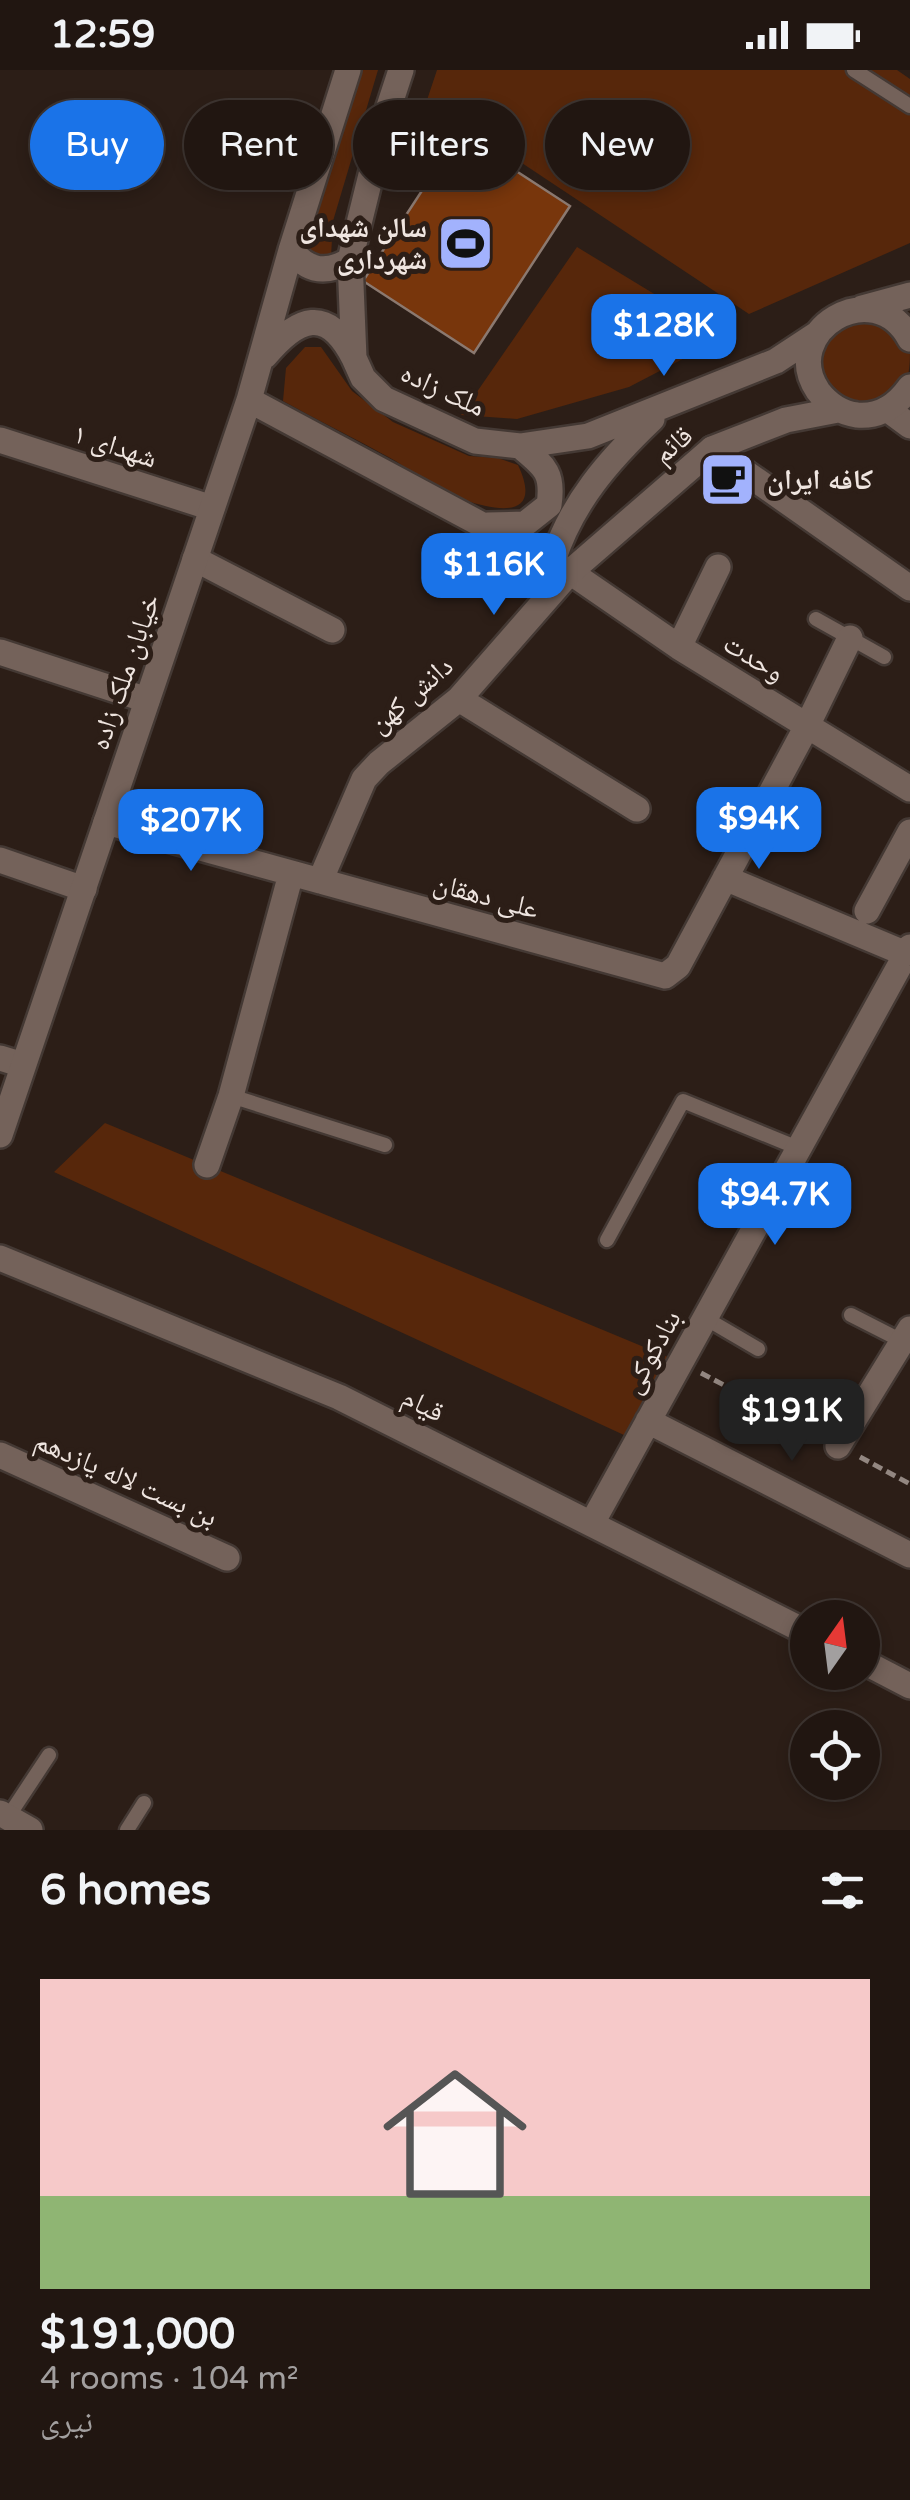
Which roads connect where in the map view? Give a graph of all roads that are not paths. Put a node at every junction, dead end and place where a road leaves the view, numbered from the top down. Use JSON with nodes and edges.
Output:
{"nodes":[{"id":1,"x":348,"y":70,"type":"edge"},
{"id":2,"x":401,"y":70,"type":"edge"},
{"id":3,"x":854,"y":70,"type":"edge"},
{"id":4,"x":910,"y":106,"type":"edge"},
{"id":5,"x":291,"y":250,"type":"junction"},
{"id":6,"x":350,"y":260,"type":"junction"},
{"id":7,"x":910,"y":295,"type":"edge"},
{"id":8,"x":862,"y":308,"type":"junction"},
{"id":9,"x":817,"y":334,"type":"junction"},
{"id":10,"x":910,"y":339,"type":"edge"},
{"id":11,"x":354,"y":358,"type":"junction"},
{"id":12,"x":261,"y":361,"type":"junction"},
{"id":13,"x":910,"y":387,"type":"edge"},
{"id":14,"x":249,"y":400,"type":"junction"},
{"id":15,"x":663,"y":409,"type":"junction"},
{"id":16,"x":838,"y":410,"type":"junction"},
{"id":17,"x":888,"y":410,"type":"junction"},
{"id":18,"x":910,"y":426,"type":"edge"},
{"id":19,"x":0,"y":440,"type":"edge"},
{"id":20,"x":520,"y":446,"type":"junction"},
{"id":21,"x":712,"y":449,"type":"junction"},
{"id":22,"x":212,"y":508,"type":"junction"},
{"id":23,"x":484,"y":525,"type":"junction"},
{"id":24,"x":195,"y":559,"type":"junction"},
{"id":25,"x":562,"y":566,"type":"junction"},
{"id":26,"x":718,"y":567,"type":"dead end"},
{"id":27,"x":910,"y":588,"type":"edge"},
{"id":28,"x":816,"y":620,"type":"dead end"},
{"id":29,"x":332,"y":630,"type":"dead end"},
{"id":30,"x":850,"y":638,"type":"junction"},
{"id":31,"x":679,"y":647,"type":"junction"},
{"id":32,"x":0,"y":652,"type":"edge"},
{"id":33,"x":884,"y":657,"type":"dead end"},
{"id":34,"x":148,"y":700,"type":"junction"},
{"id":35,"x":458,"y":700,"type":"junction"},
{"id":36,"x":807,"y":726,"type":"junction"},
{"id":37,"x":910,"y":790,"type":"edge"},
{"id":38,"x":638,"y":809,"type":"dead end"},
{"id":39,"x":106,"y":822,"type":"junction"},
{"id":40,"x":910,"y":832,"type":"edge"},
{"id":41,"x":0,"y":860,"type":"edge"},
{"id":42,"x":291,"y":874,"type":"junction"},
{"id":43,"x":725,"y":878,"type":"junction"},
{"id":44,"x":320,"y":881,"type":"junction"},
{"id":45,"x":84,"y":889,"type":"junction"},
{"id":46,"x":867,"y":911,"type":"dead end"},
{"id":47,"x":909,"y":952,"type":"edge"},
{"id":48,"x":12,"y":1062,"type":"edge"},
{"id":49,"x":231,"y":1096,"type":"junction"},
{"id":50,"x":0,"y":1134,"type":"edge"},
{"id":51,"x":385,"y":1145,"type":"dead end"},
{"id":52,"x":798,"y":1148,"type":"junction"},
{"id":53,"x":207,"y":1165,"type":"dead end"},
{"id":54,"x":608,"y":1240,"type":"dead end"},
{"id":55,"x":0,"y":1258,"type":"edge"},
{"id":56,"x":850,"y":1316,"type":"dead end"},
{"id":57,"x":705,"y":1318,"type":"junction"},
{"id":58,"x":908,"y":1338,"type":"edge"},
{"id":59,"x":758,"y":1349,"type":"dead end"},
{"id":60,"x":648,"y":1421,"type":"junction"},
{"id":61,"x":838,"y":1446,"type":"road end"},
{"id":62,"x":0,"y":1456,"type":"edge"},
{"id":63,"x":592,"y":1523,"type":"junction"},
{"id":64,"x":910,"y":1555,"type":"edge"},
{"id":65,"x":226,"y":1558,"type":"dead end"},
{"id":66,"x":790,"y":1624,"type":"edge"},
{"id":67,"x":880,"y":1671,"type":"edge"},
{"id":68,"x":910,"y":1686,"type":"edge"},
{"id":69,"x":49,"y":1756,"type":"dead end"},
{"id":70,"x":144,"y":1803,"type":"dead end"},
{"id":71,"x":13,"y":1820,"type":"edge"},
{"id":72,"x":127,"y":1830,"type":"edge"}],
"edges":[{"from":1,"to":5,"type":"street"},
{"from":2,"to":6,"type":"street"},
{"from":3,"to":4,"type":"lane"},
{"from":5,"to":6,"type":"street"},
{"from":5,"to":12,"type":"street"},
{"from":6,"to":11,"type":"street"},
{"from":7,"to":8,"type":"street"},
{"from":8,"to":9,"type":"street","name":"قائم"},
{"from":8,"to":10,"type":"street"},
{"from":9,"to":15,"type":"street","name":"قائم"},
{"from":9,"to":16,"type":"street"},
{"from":11,"to":12,"type":"street","name":"ملک زاده"},
{"from":11,"to":20,"type":"street","name":"ملک زاده"},
{"from":12,"to":14,"type":"street"},
{"from":13,"to":17,"type":"street"},
{"from":14,"to":22,"type":"street","name":"خیابان ملک زاده"},
{"from":14,"to":23,"type":"street","name":"وحدت"},
{"from":15,"to":20,"type":"street","name":"قائم"},
{"from":15,"to":25,"type":"street"},
{"from":16,"to":17,"type":"street","name":"قائم"},
{"from":16,"to":21,"type":"street","name":"قائم"},
{"from":17,"to":18,"type":"street"},
{"from":19,"to":22,"type":"street","name":"شهدای ۱"},
{"from":20,"to":23,"type":"street"},
{"from":21,"to":25,"type":"street","name":"قائم"},
{"from":21,"to":27,"type":"street"},
{"from":22,"to":24,"type":"street","name":"خیابان ملک زاده"},
{"from":23,"to":25,"type":"street","name":"وحدت"},
{"from":24,"to":29,"type":"street"},
{"from":24,"to":34,"type":"street","name":"خیابان ملک زاده"},
{"from":25,"to":31,"type":"street","name":"وحدت"},
{"from":25,"to":35,"type":"street","name":"دانش کهن"},
{"from":26,"to":31,"type":"street"},
{"from":28,"to":30,"type":"lane"},
{"from":30,"to":33,"type":"lane"},
{"from":30,"to":36,"type":"street"},
{"from":31,"to":36,"type":"street","name":"وحدت"},
{"from":32,"to":34,"type":"street"},
{"from":34,"to":39,"type":"street","name":"خیابان ملک زاده"},
{"from":35,"to":38,"type":"street"},
{"from":35,"to":44,"type":"street","name":"دانش کهن"},
{"from":36,"to":37,"type":"street","name":"وحدت"},
{"from":36,"to":43,"type":"street"},
{"from":39,"to":42,"type":"street","name":"علی دهقان"},
{"from":39,"to":45,"type":"street","name":"خیابان ملک زاده"},
{"from":40,"to":46,"type":"street"},
{"from":41,"to":45,"type":"street"},
{"from":42,"to":44,"type":"street","name":"علی دهقان"},
{"from":42,"to":49,"type":"street"},
{"from":43,"to":44,"type":"street","name":"علی دهقان"},
{"from":43,"to":47,"type":"street"},
{"from":45,"to":48,"type":"street","name":"خیابان ملک زاده"},
{"from":47,"to":52,"type":"street","name":"بنادکوکی"},
{"from":48,"to":50,"type":"street","name":"خیابان ملک زاده"},
{"from":49,"to":51,"type":"lane"},
{"from":49,"to":53,"type":"street"},
{"from":52,"to":54,"type":"lane"},
{"from":52,"to":57,"type":"street","name":"بنادکوکی"},
{"from":55,"to":63,"type":"street","name":"قیام"},
{"from":56,"to":58,"type":"lane"},
{"from":57,"to":59,"type":"lane"},
{"from":57,"to":60,"type":"street","name":"بنادکوکی"},
{"from":58,"to":61,"type":"street"},
{"from":60,"to":63,"type":"street","name":"بنادکوکی"},
{"from":60,"to":64,"type":"street"},
{"from":62,"to":65,"type":"street","name":"بن بست لاله یازدهم"},
{"from":63,"to":66,"type":"street","name":"قیام"},
{"from":67,"to":68,"type":"street"},
{"from":69,"to":71,"type":"lane"},
{"from":70,"to":72,"type":"lane"}]}
